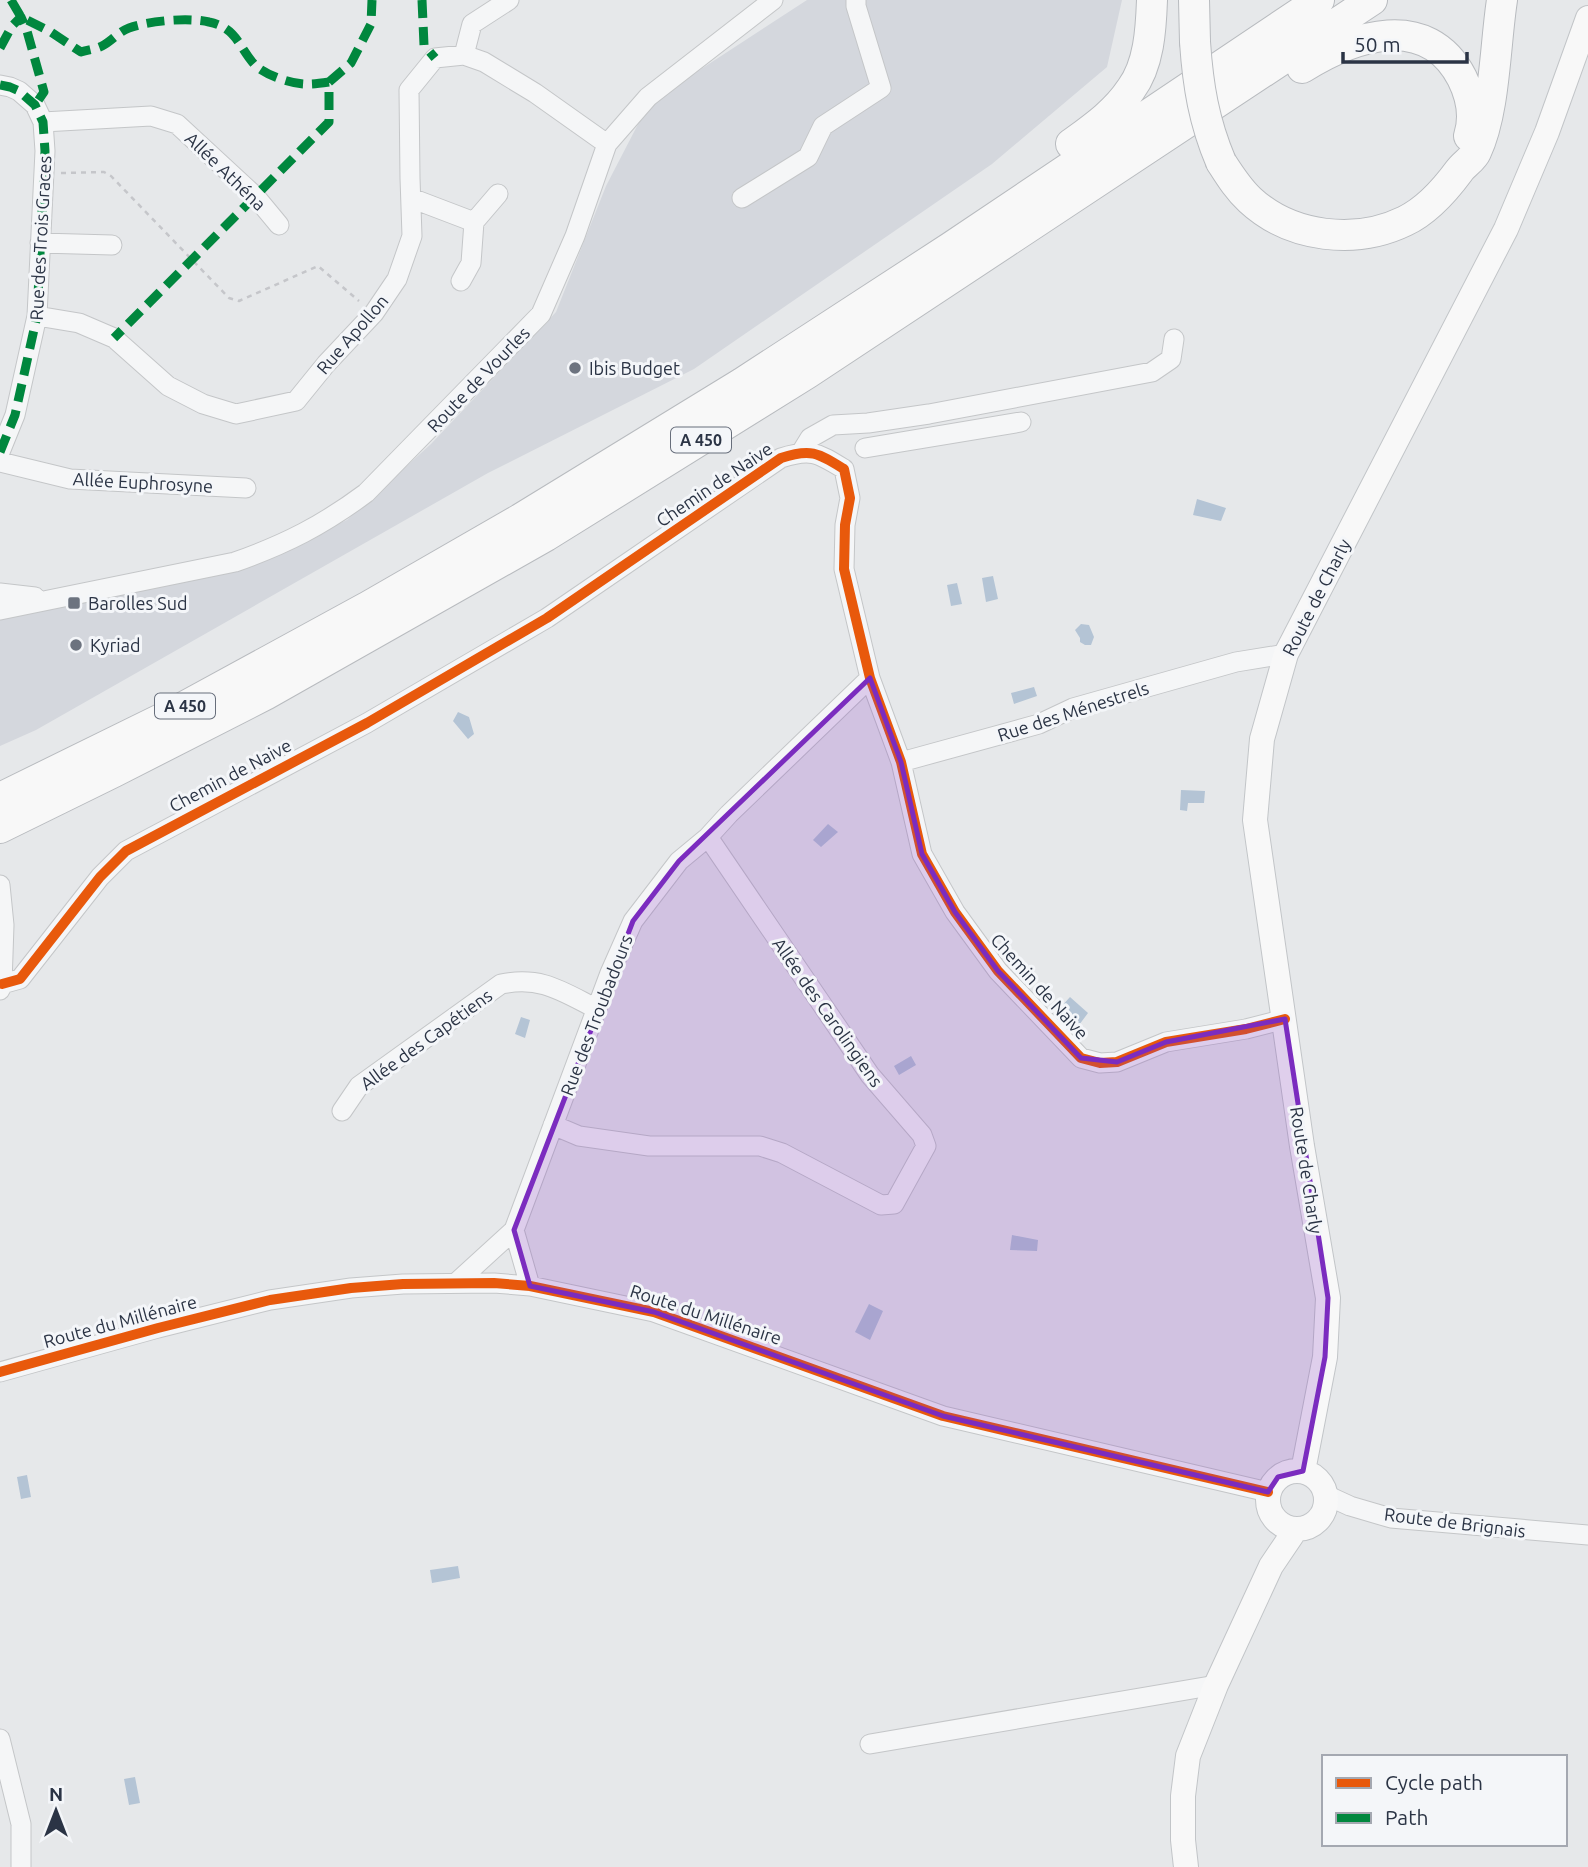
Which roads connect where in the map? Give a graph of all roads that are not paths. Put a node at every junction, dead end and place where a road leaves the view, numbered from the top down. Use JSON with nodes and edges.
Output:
{"nodes":[{"id":1,"x":509,"y":0,"type":"edge"},
{"id":2,"x":774,"y":0,"type":"edge"},
{"id":3,"x":856,"y":0,"type":"edge"},
{"id":4,"x":1152,"y":0,"type":"edge"},
{"id":5,"x":1194,"y":0,"type":"edge"},
{"id":6,"x":1319,"y":0,"type":"edge"},
{"id":7,"x":1372,"y":0,"type":"edge"},
{"id":8,"x":1502,"y":0,"type":"edge"},
{"id":9,"x":1588,"y":18,"type":"edge"},
{"id":10,"x":464,"y":55,"type":"junction"},
{"id":11,"x":0,"y":85,"type":"edge"},
{"id":12,"x":43,"y":122,"type":"junction"},
{"id":13,"x":1161,"y":139,"type":"junction"},
{"id":14,"x":607,"y":144,"type":"junction"},
{"id":15,"x":1464,"y":163,"type":"junction"},
{"id":16,"x":498,"y":194,"type":"dead end"},
{"id":17,"x":411,"y":198,"type":"junction"},
{"id":18,"x":742,"y":198,"type":"dead end"},
{"id":19,"x":474,"y":222,"type":"junction"},
{"id":20,"x":279,"y":225,"type":"dead end"},
{"id":21,"x":40,"y":243,"type":"junction"},
{"id":22,"x":112,"y":245,"type":"dead end"},
{"id":23,"x":951,"y":247,"type":"junction"},
{"id":24,"x":461,"y":281,"type":"dead end"},
{"id":25,"x":37,"y":316,"type":"junction"},
{"id":26,"x":1174,"y":339,"type":"dead end"},
{"id":27,"x":1021,"y":422,"type":"dead end"},
{"id":28,"x":868,"y":423,"type":"junction"},
{"id":29,"x":865,"y":448,"type":"junction"},
{"id":30,"x":0,"y":450,"type":"edge"},
{"id":31,"x":802,"y":451,"type":"junction"},
{"id":32,"x":0,"y":462,"type":"edge"},
{"id":33,"x":844,"y":469,"type":"junction"},
{"id":34,"x":246,"y":488,"type":"dead end"},
{"id":35,"x":0,"y":593,"type":"edge"},
{"id":36,"x":54,"y":599,"type":"junction"},
{"id":37,"x":0,"y":610,"type":"edge"},
{"id":38,"x":1286,"y":654,"type":"junction"},
{"id":39,"x":870,"y":678,"type":"junction"},
{"id":40,"x":901,"y":762,"type":"junction"},
{"id":41,"x":0,"y":798,"type":"edge"},
{"id":42,"x":0,"y":828,"type":"edge"},
{"id":43,"x":708,"y":837,"type":"junction"},
{"id":44,"x":0,"y":885,"type":"edge"},
{"id":45,"x":1,"y":987,"type":"edge"},
{"id":46,"x":597,"y":1009,"type":"junction"},
{"id":47,"x":1284,"y":1019,"type":"junction"},
{"id":48,"x":342,"y":1111,"type":"dead end"},
{"id":49,"x":553,"y":1125,"type":"junction"},
{"id":50,"x":514,"y":1230,"type":"junction"},
{"id":51,"x":457,"y":1282,"type":"junction"},
{"id":52,"x":530,"y":1286,"type":"junction"},
{"id":53,"x":0,"y":1371,"type":"edge"},
{"id":54,"x":1303,"y":1471,"type":"junction"},
{"id":55,"x":1268,"y":1492,"type":"junction"},
{"id":56,"x":1326,"y":1495,"type":"junction"},
{"id":57,"x":1289,"y":1527,"type":"junction"},
{"id":58,"x":1588,"y":1535,"type":"edge"},
{"id":59,"x":1216,"y":1685,"type":"junction"},
{"id":60,"x":0,"y":1739,"type":"edge"},
{"id":61,"x":870,"y":1744,"type":"dead end"},
{"id":62,"x":21,"y":1867,"type":"edge"},
{"id":63,"x":1186,"y":1867,"type":"edge"}],
"edges":[{"from":1,"to":10,"type":"street"},
{"from":2,"to":14,"type":"street","name":"Route de Vourles"},
{"from":3,"to":18,"type":"street"},
{"from":4,"to":23,"type":"highway"},
{"from":5,"to":15,"type":"highway","bridge":true},
{"from":6,"to":23,"type":"highway","number":"A 450"},
{"from":7,"to":13,"type":"highway","number":"A 450"},
{"from":8,"to":15,"type":"highway"},
{"from":9,"to":38,"type":"main road","name":"Route de Charly"},
{"from":10,"to":14,"type":"street"},
{"from":10,"to":17,"type":"street","name":"Rue Apollon"},
{"from":11,"to":12,"type":"street"},
{"from":12,"to":20,"type":"street","name":"Allée Athéna"},
{"from":12,"to":21,"type":"street","name":"Rue des Trois Graces"},
{"from":13,"to":15,"type":"highway"},
{"from":13,"to":42,"type":"highway","number":"A 450"},
{"from":14,"to":36,"type":"street","name":"Route de Vourles"},
{"from":16,"to":19,"type":"street"},
{"from":17,"to":19,"type":"street"},
{"from":17,"to":25,"type":"street","name":"Rue Apollon"},
{"from":19,"to":24,"type":"street"},
{"from":21,"to":22,"type":"street"},
{"from":21,"to":25,"type":"street","name":"Rue des Trois Graces"},
{"from":23,"to":41,"type":"highway","number":"A 450"},
{"from":25,"to":30,"type":"street","name":"Rue des Trois Graces"},
{"from":26,"to":28,"type":"street"},
{"from":27,"to":29,"type":"street"},
{"from":28,"to":29,"type":"street"},
{"from":28,"to":31,"type":"street"},
{"from":29,"to":33,"type":"street"},
{"from":31,"to":33,"type":"street","name":"Chemin de Naive"},
{"from":31,"to":45,"type":"street","name":"Chemin de Naive"},
{"from":32,"to":34,"type":"street","name":"Allée Euphrosyne"},
{"from":33,"to":39,"type":"street","name":"Chemin de Naive"},
{"from":35,"to":36,"type":"street","name":"Route de Vourles"},
{"from":36,"to":37,"type":"street","name":"Route de Vourles"},
{"from":38,"to":40,"type":"street","name":"Rue des Ménestrels"},
{"from":38,"to":47,"type":"main road","name":"Route de Charly"},
{"from":39,"to":40,"type":"street","name":"Chemin de Naive"},
{"from":39,"to":43,"type":"street","name":"Rue des Troubadours"},
{"from":40,"to":47,"type":"street","name":"Chemin de Naive"},
{"from":43,"to":46,"type":"street","name":"Rue des Troubadours"},
{"from":43,"to":49,"type":"street","name":"Allée des Carolingiens"},
{"from":44,"to":45,"type":"street"},
{"from":46,"to":48,"type":"street","name":"Allée des Capétiens"},
{"from":46,"to":49,"type":"street","name":"Rue des Troubadours"},
{"from":47,"to":54,"type":"main road","name":"Route de Charly"},
{"from":49,"to":50,"type":"street","name":"Rue des Troubadours"},
{"from":50,"to":51,"type":"street","name":"Rue des Troubadours"},
{"from":50,"to":52,"type":"street"},
{"from":51,"to":52,"type":"street","name":"Route du Millénaire"},
{"from":51,"to":53,"type":"street","name":"Route du Millénaire"},
{"from":52,"to":55,"type":"street","name":"Route du Millénaire"},
{"from":54,"to":55,"type":"main road"},
{"from":54,"to":56,"type":"main road"},
{"from":55,"to":57,"type":"main road"},
{"from":56,"to":57,"type":"main road"},
{"from":56,"to":58,"type":"street","name":"Route de Brignais"},
{"from":57,"to":59,"type":"main road"},
{"from":59,"to":61,"type":"street"},
{"from":59,"to":63,"type":"main road"},
{"from":60,"to":62,"type":"street"}]}
